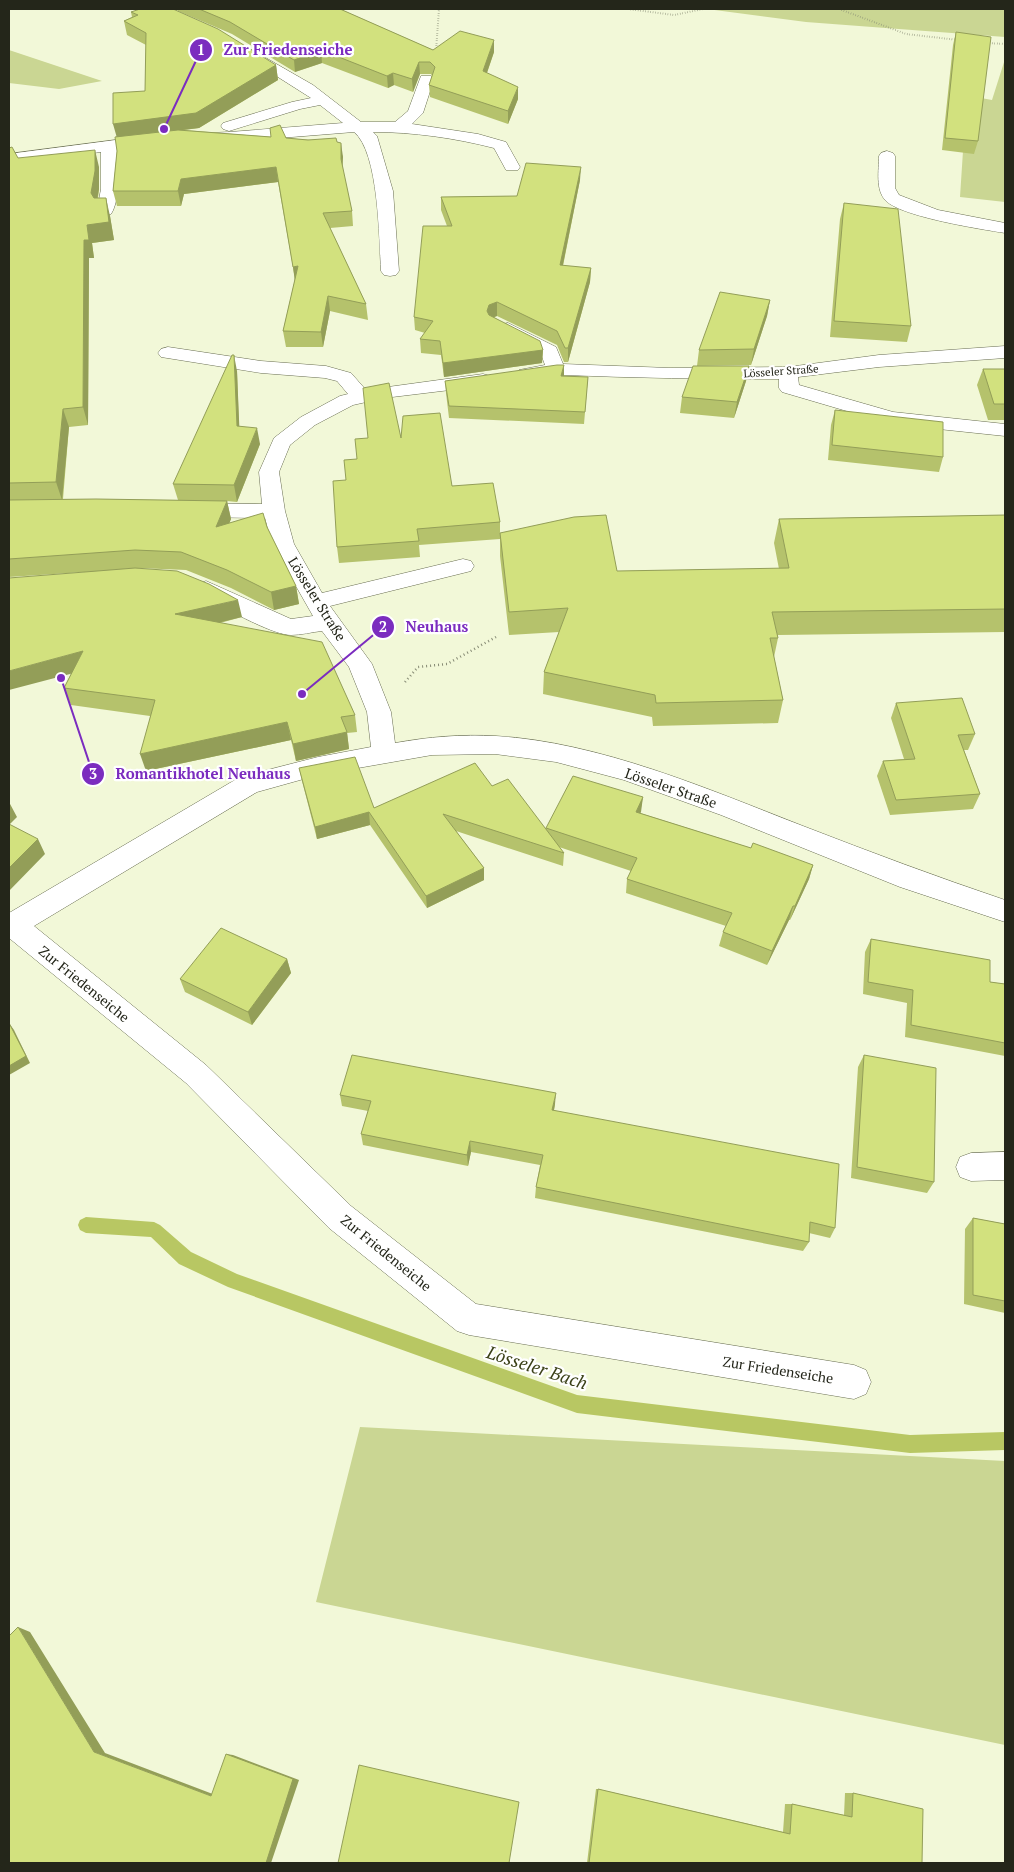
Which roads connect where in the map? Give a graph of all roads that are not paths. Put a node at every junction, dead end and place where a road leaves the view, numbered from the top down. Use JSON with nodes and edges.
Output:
{"nodes":[{"id":1,"x":234,"y":44,"type":"edge"},
{"id":2,"x":426,"y":79,"type":"edge"},
{"id":3,"x":324,"y":100,"type":"junction"},
{"id":4,"x":357,"y":127,"type":"junction"},
{"id":5,"x":399,"y":127,"type":"junction"},
{"id":6,"x":172,"y":138,"type":"edge"},
{"id":7,"x":109,"y":146,"type":"junction"},
{"id":8,"x":887,"y":156,"type":"dead end"},
{"id":9,"x":9,"y":159,"type":"edge"},
{"id":10,"x":512,"y":167,"type":"dead end"},
{"id":11,"x":105,"y":210,"type":"edge"},
{"id":12,"x":1005,"y":228,"type":"edge"},
{"id":13,"x":390,"y":271,"type":"dead end"},
{"id":14,"x":498,"y":324,"type":"edge"},
{"id":15,"x":1005,"y":352,"type":"edge"},
{"id":16,"x":168,"y":353,"type":"dead end"},
{"id":17,"x":556,"y":369,"type":"junction"},
{"id":18,"x":788,"y":373,"type":"junction"},
{"id":19,"x":362,"y":397,"type":"junction"},
{"id":20,"x":1005,"y":430,"type":"edge"},
{"id":21,"x":169,"y":509,"type":"edge"},
{"id":22,"x":274,"y":511,"type":"junction"},
{"id":23,"x":463,"y":566,"type":"dead end"},
{"id":24,"x":184,"y":580,"type":"edge"},
{"id":25,"x":316,"y":602,"type":"junction"},
{"id":26,"x":328,"y":622,"type":"junction"},
{"id":27,"x":384,"y":754,"type":"junction"},
{"id":28,"x":1005,"y":911,"type":"edge"},
{"id":29,"x":11,"y":926,"type":"edge"},
{"id":30,"x":1005,"y":1166,"type":"edge"},
{"id":31,"x":971,"y":1167,"type":"dead end"},
{"id":32,"x":854,"y":1382,"type":"dead end"}],
"edges":[{"from":1,"to":3,"type":"street"},
{"from":2,"to":5,"type":"street"},
{"from":3,"to":4,"type":"street"},
{"from":3,"to":4,"type":"street"},
{"from":4,"to":5,"type":"street"},
{"from":4,"to":13,"type":"street"},
{"from":5,"to":10,"type":"street"},
{"from":6,"to":7,"type":"street"},
{"from":7,"to":9,"type":"street"},
{"from":7,"to":11,"type":"street"},
{"from":8,"to":12,"type":"street"},
{"from":14,"to":17,"type":"street"},
{"from":15,"to":18,"type":"street","name":"Lösseler Straße"},
{"from":16,"to":19,"type":"street"},
{"from":17,"to":18,"type":"street","name":"Lösseler Straße"},
{"from":17,"to":19,"type":"street","name":"Lösseler Straße"},
{"from":18,"to":20,"type":"street"},
{"from":19,"to":22,"type":"street","name":"Lösseler Straße"},
{"from":21,"to":22,"type":"street"},
{"from":22,"to":25,"type":"street","name":"Lösseler Straße"},
{"from":23,"to":25,"type":"street"},
{"from":24,"to":26,"type":"street"},
{"from":25,"to":26,"type":"street","name":"Lösseler Straße"},
{"from":26,"to":27,"type":"street","name":"Lösseler Straße"},
{"from":27,"to":28,"type":"street","name":"Lösseler Straße"},
{"from":27,"to":29,"type":"street","name":"Zur Friedenseiche"},
{"from":29,"to":32,"type":"street","name":"Zur Friedenseiche"},
{"from":30,"to":31,"type":"street"}]}
